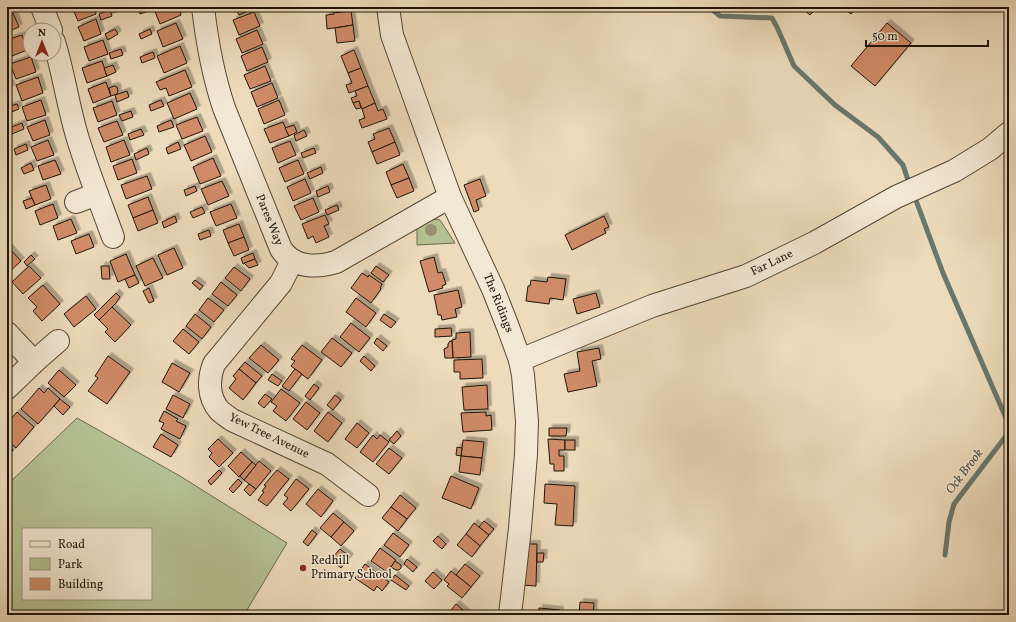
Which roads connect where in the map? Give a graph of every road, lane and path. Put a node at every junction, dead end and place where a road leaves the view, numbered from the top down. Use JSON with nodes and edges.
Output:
{"nodes":[{"id":1,"x":42,"y":7,"type":"edge"},
{"id":2,"x":203,"y":7,"type":"edge"},
{"id":3,"x":388,"y":7,"type":"edge"},
{"id":4,"x":47,"y":22,"type":"edge"},
{"id":5,"x":60,"y":62,"type":"edge"},
{"id":6,"x":1009,"y":134,"type":"edge"},
{"id":7,"x":97,"y":194,"type":"junction"},
{"id":8,"x":450,"y":197,"type":"junction"},
{"id":9,"x":76,"y":202,"type":"dead end"},
{"id":10,"x":113,"y":237,"type":"dead end"},
{"id":11,"x":292,"y":261,"type":"junction"},
{"id":12,"x":7,"y":333,"type":"edge"},
{"id":13,"x":58,"y":341,"type":"dead end"},
{"id":14,"x":520,"y":360,"type":"junction"},
{"id":15,"x":34,"y":362,"type":"junction"},
{"id":16,"x":7,"y":388,"type":"edge"},
{"id":17,"x":368,"y":495,"type":"dead end"},
{"id":18,"x":510,"y":615,"type":"edge"}],
"edges":[{"from":1,"to":4,"type":"street"},
{"from":2,"to":11,"type":"street","name":"Pares Way"},
{"from":3,"to":8,"type":"street","name":"The Ridings"},
{"from":5,"to":7,"type":"street"},
{"from":6,"to":14,"type":"street","name":"Far Lane"},
{"from":7,"to":9,"type":"street"},
{"from":7,"to":10,"type":"street"},
{"from":8,"to":11,"type":"street"},
{"from":8,"to":14,"type":"street","name":"The Ridings"},
{"from":11,"to":17,"type":"street","name":"Yew Tree Avenue"},
{"from":12,"to":15,"type":"street"},
{"from":13,"to":15,"type":"street"},
{"from":14,"to":18,"type":"street","name":"The Ridings"},
{"from":15,"to":16,"type":"street"}]}
